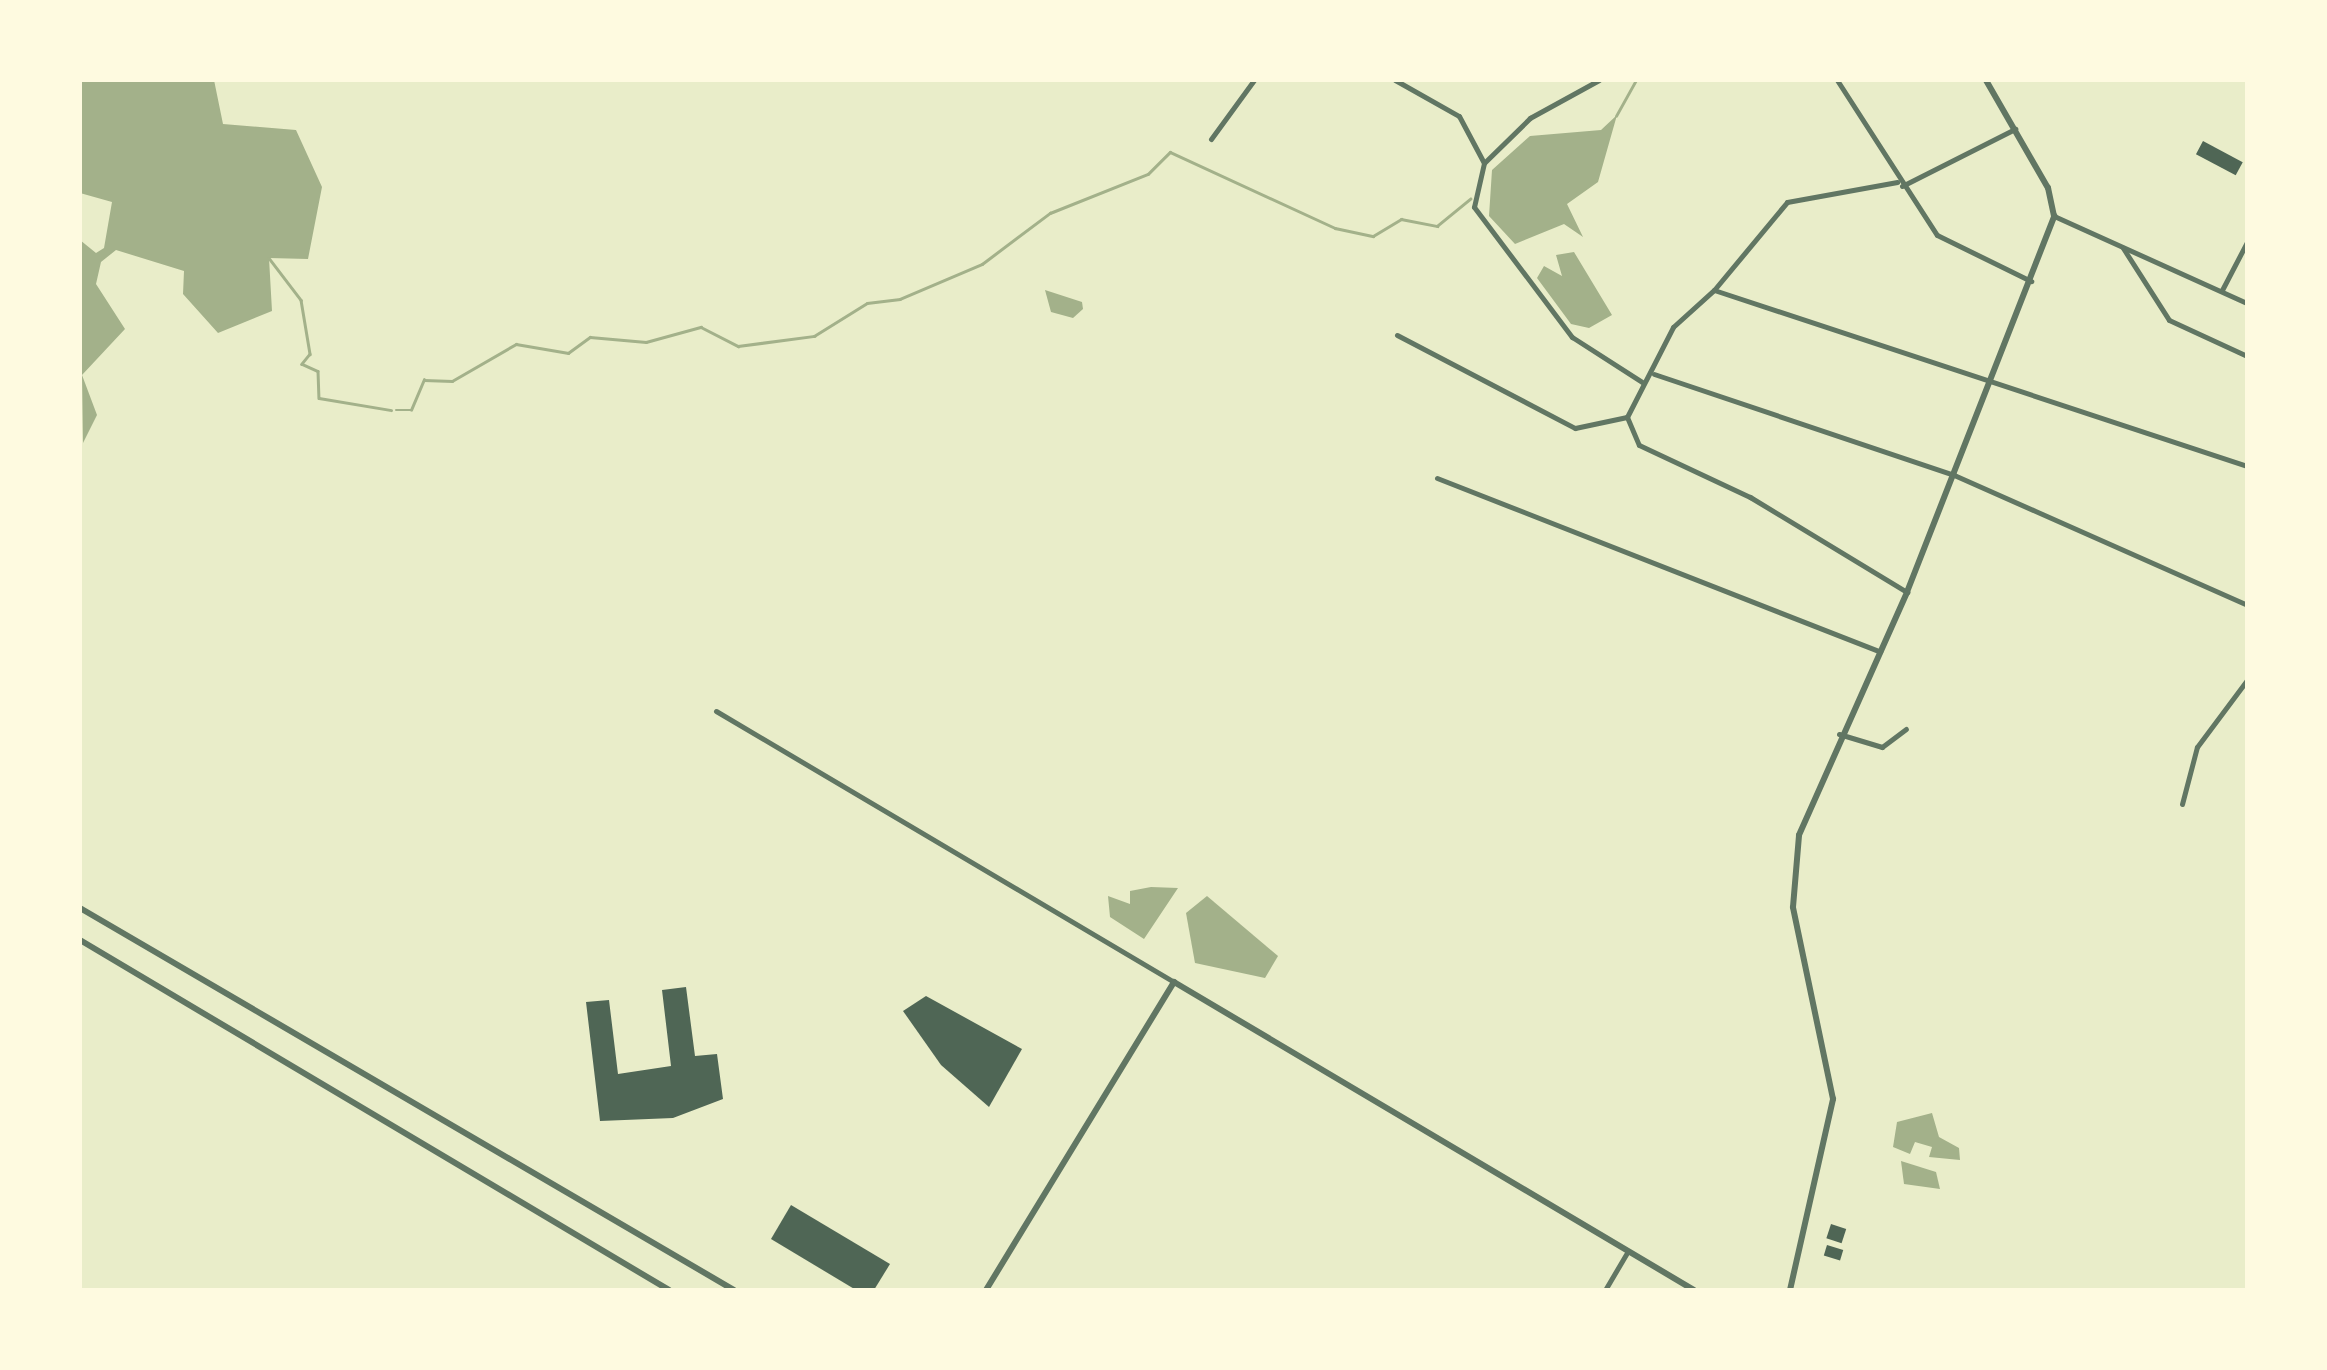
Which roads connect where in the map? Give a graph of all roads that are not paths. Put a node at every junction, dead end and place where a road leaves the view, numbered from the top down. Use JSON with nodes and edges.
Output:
{"nodes":[{"id":1,"x":1254,"y":80,"type":"edge"},
{"id":2,"x":1395,"y":80,"type":"edge"},
{"id":3,"x":1599,"y":80,"type":"edge"},
{"id":4,"x":1838,"y":80,"type":"edge"},
{"id":5,"x":1986,"y":80,"type":"edge"},
{"id":6,"x":2015,"y":129,"type":"junction"},
{"id":7,"x":1212,"y":139,"type":"dead end"},
{"id":8,"x":1484,"y":162,"type":"junction"},
{"id":9,"x":1900,"y":184,"type":"junction"},
{"id":10,"x":2054,"y":216,"type":"junction"},
{"id":11,"x":2247,"y":242,"type":"edge"},
{"id":12,"x":2122,"y":245,"type":"junction"},
{"id":13,"x":2032,"y":280,"type":"junction"},
{"id":14,"x":1714,"y":290,"type":"junction"},
{"id":15,"x":2222,"y":290,"type":"junction"},
{"id":16,"x":2247,"y":303,"type":"edge"},
{"id":17,"x":1397,"y":334,"type":"dead end"},
{"id":18,"x":2247,"y":356,"type":"edge"},
{"id":19,"x":1654,"y":374,"type":"junction"},
{"id":20,"x":1993,"y":379,"type":"junction"},
{"id":21,"x":1642,"y":382,"type":"junction"},
{"id":22,"x":1627,"y":417,"type":"junction"},
{"id":23,"x":2247,"y":466,"type":"edge"},
{"id":24,"x":1954,"y":475,"type":"junction"},
{"id":25,"x":1437,"y":478,"type":"dead end"},
{"id":26,"x":1907,"y":592,"type":"junction"},
{"id":27,"x":2247,"y":605,"type":"edge"},
{"id":28,"x":1881,"y":652,"type":"junction"},
{"id":29,"x":2247,"y":680,"type":"edge"},
{"id":30,"x":716,"y":711,"type":"dead end"},
{"id":31,"x":1906,"y":729,"type":"dead end"},
{"id":32,"x":1840,"y":734,"type":"junction"},
{"id":33,"x":2182,"y":804,"type":"dead end"},
{"id":34,"x":80,"y":908,"type":"edge"},
{"id":35,"x":80,"y":940,"type":"edge"},
{"id":36,"x":1174,"y":982,"type":"junction"},
{"id":37,"x":1628,"y":1251,"type":"junction"},
{"id":38,"x":669,"y":1290,"type":"edge"},
{"id":39,"x":734,"y":1290,"type":"edge"},
{"id":40,"x":986,"y":1290,"type":"edge"},
{"id":41,"x":1605,"y":1290,"type":"edge"},
{"id":42,"x":1694,"y":1290,"type":"edge"},
{"id":43,"x":1790,"y":1290,"type":"edge"}],
"edges":[{"from":1,"to":7,"type":"street"},
{"from":2,"to":8,"type":"street"},
{"from":3,"to":8,"type":"street"},
{"from":4,"to":9,"type":"street"},
{"from":5,"to":6,"type":"street"},
{"from":6,"to":9,"type":"street"},
{"from":6,"to":10,"type":"street"},
{"from":8,"to":21,"type":"street"},
{"from":9,"to":13,"type":"street"},
{"from":9,"to":14,"type":"street"},
{"from":10,"to":12,"type":"street"},
{"from":10,"to":13,"type":"street"},
{"from":11,"to":15,"type":"street"},
{"from":12,"to":15,"type":"street"},
{"from":12,"to":18,"type":"street"},
{"from":13,"to":20,"type":"street"},
{"from":14,"to":19,"type":"street"},
{"from":14,"to":20,"type":"street"},
{"from":15,"to":16,"type":"street"},
{"from":17,"to":22,"type":"street"},
{"from":19,"to":21,"type":"street"},
{"from":19,"to":24,"type":"street"},
{"from":20,"to":23,"type":"street"},
{"from":20,"to":24,"type":"street"},
{"from":21,"to":22,"type":"street"},
{"from":22,"to":26,"type":"street"},
{"from":24,"to":26,"type":"street"},
{"from":24,"to":27,"type":"street"},
{"from":25,"to":28,"type":"street"},
{"from":26,"to":28,"type":"street"},
{"from":28,"to":32,"type":"street"},
{"from":29,"to":33,"type":"street"},
{"from":30,"to":36,"type":"street"},
{"from":31,"to":32,"type":"street"},
{"from":32,"to":43,"type":"street"},
{"from":34,"to":39,"type":"street"},
{"from":35,"to":38,"type":"street"},
{"from":36,"to":37,"type":"street"},
{"from":36,"to":40,"type":"street"},
{"from":37,"to":41,"type":"street"},
{"from":37,"to":42,"type":"street"}]}
